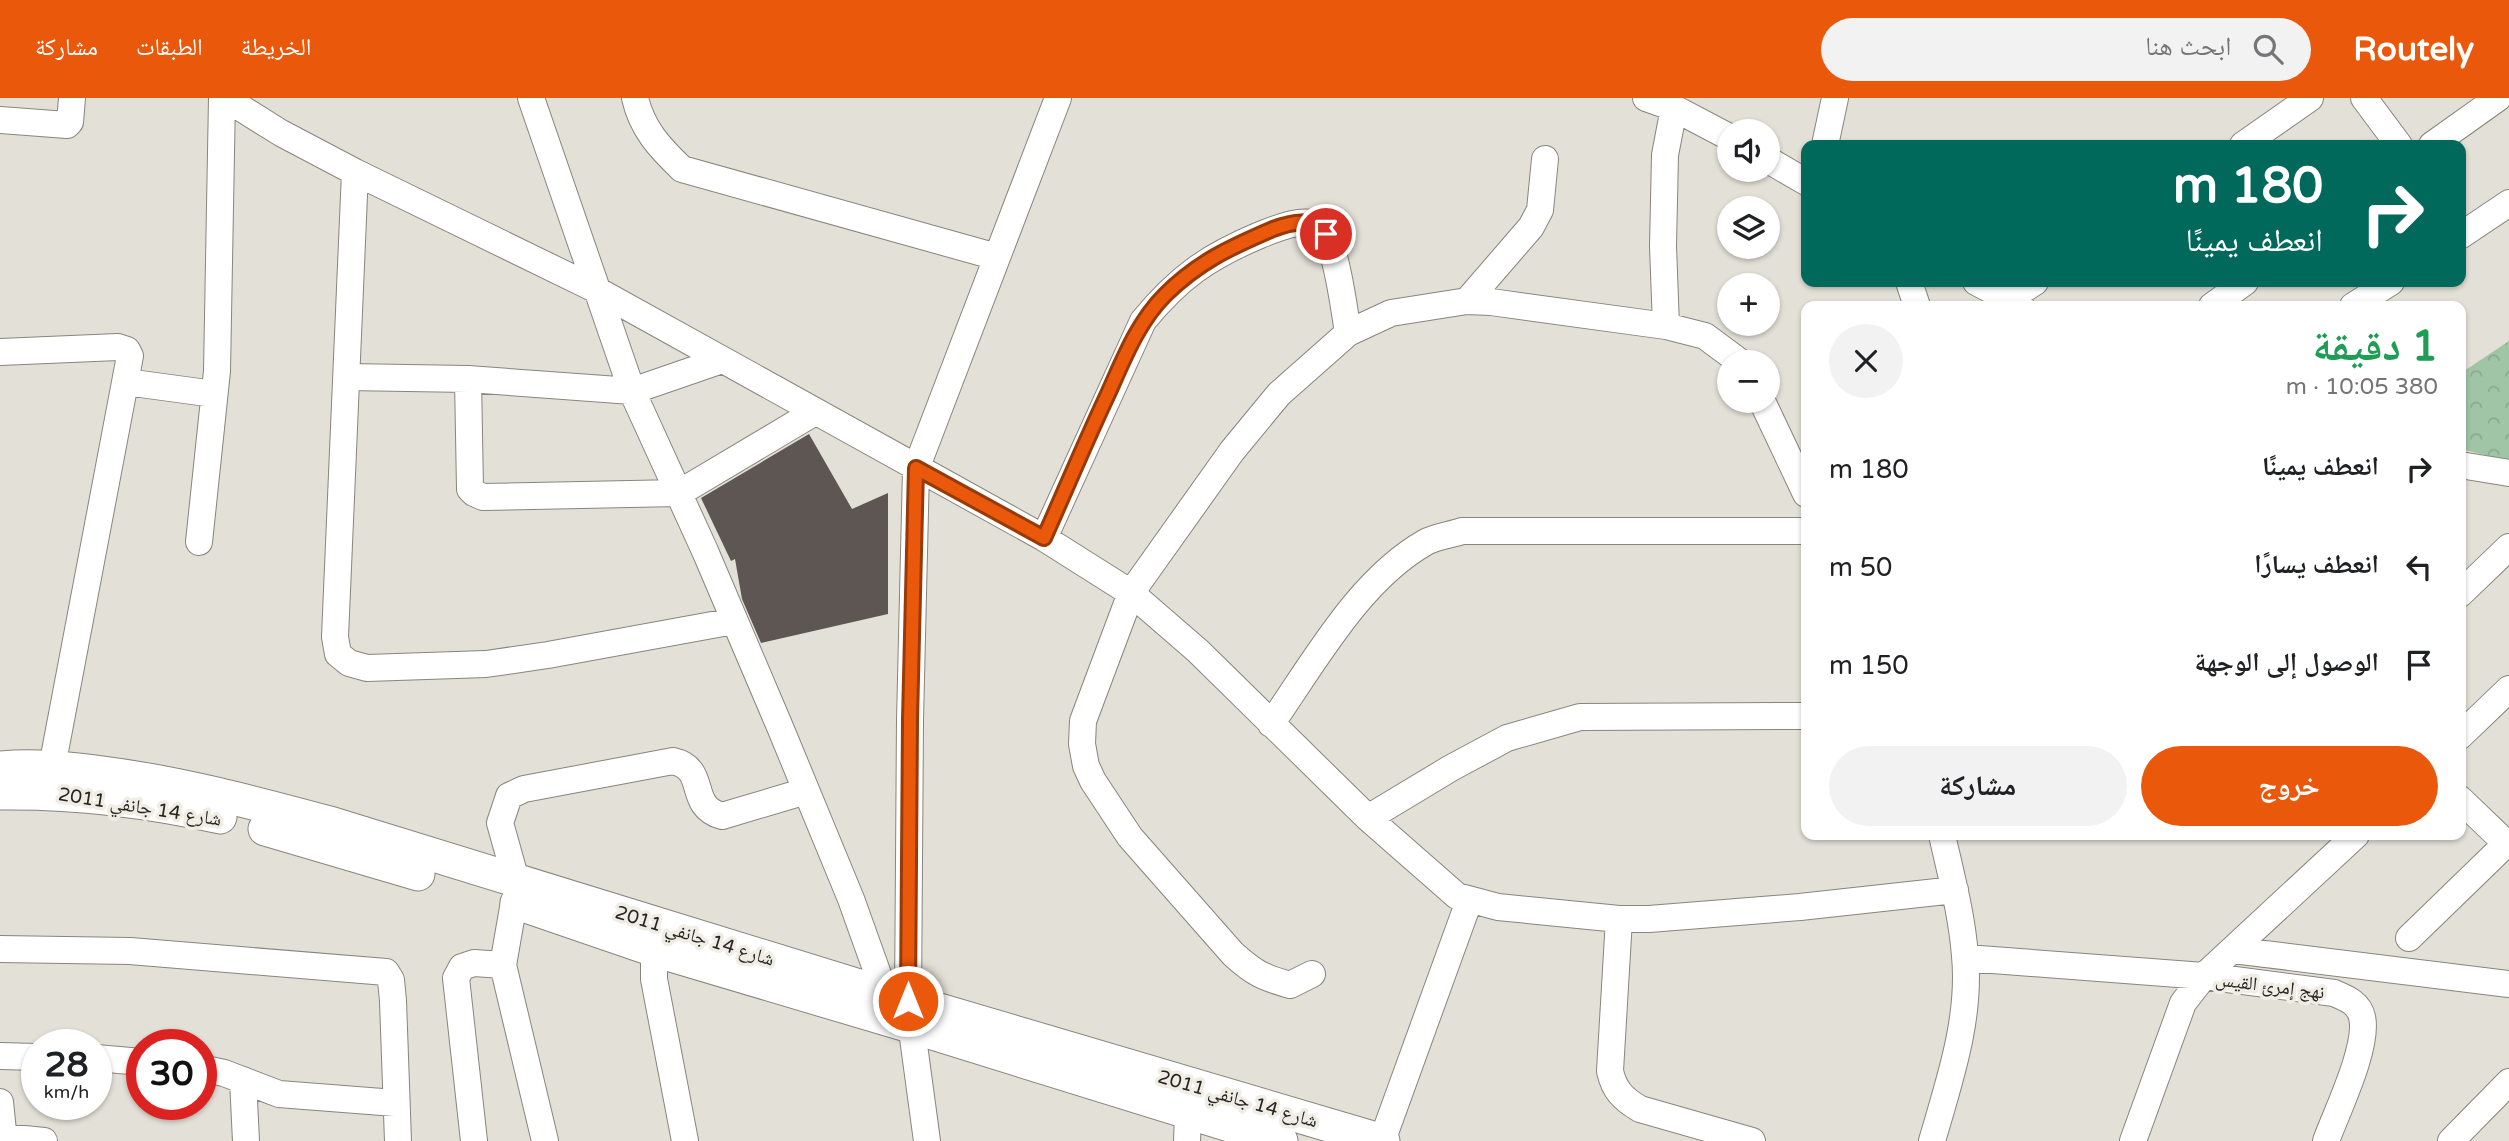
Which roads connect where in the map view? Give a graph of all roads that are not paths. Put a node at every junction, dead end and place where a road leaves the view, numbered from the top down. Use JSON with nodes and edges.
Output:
{"nodes":[{"id":1,"x":72,"y":98,"type":"edge"},
{"id":2,"x":224,"y":98,"type":"edge"},
{"id":3,"x":531,"y":98,"type":"edge"},
{"id":4,"x":635,"y":98,"type":"edge"},
{"id":5,"x":1058,"y":98,"type":"edge"},
{"id":6,"x":1646,"y":98,"type":"edge"},
{"id":7,"x":1835,"y":98,"type":"edge"},
{"id":8,"x":2310,"y":98,"type":"edge"},
{"id":9,"x":2364,"y":98,"type":"edge"},
{"id":10,"x":2498,"y":98,"type":"edge"},
{"id":11,"x":1674,"y":108,"type":"junction"},
{"id":12,"x":0,"y":120,"type":"edge"},
{"id":13,"x":1717,"y":131,"type":"edge"},
{"id":14,"x":1826,"y":140,"type":"edge"},
{"id":15,"x":2251,"y":140,"type":"edge"},
{"id":16,"x":2395,"y":140,"type":"edge"},
{"id":17,"x":2439,"y":140,"type":"edge"},
{"id":18,"x":1545,"y":159,"type":"dead end"},
{"id":19,"x":1780,"y":167,"type":"edge"},
{"id":20,"x":355,"y":172,"type":"junction"},
{"id":21,"x":1801,"y":179,"type":"edge"},
{"id":22,"x":2509,"y":203,"type":"edge"},
{"id":23,"x":2466,"y":232,"type":"edge"},
{"id":24,"x":997,"y":257,"type":"junction"},
{"id":25,"x":1985,"y":287,"type":"edge"},
{"id":26,"x":2030,"y":287,"type":"edge"},
{"id":27,"x":2238,"y":287,"type":"edge"},
{"id":28,"x":2383,"y":287,"type":"edge"},
{"id":29,"x":594,"y":289,"type":"junction"},
{"id":30,"x":1466,"y":301,"type":"junction"},
{"id":31,"x":2010,"y":301,"type":"edge"},
{"id":32,"x":2016,"y":301,"type":"edge"},
{"id":33,"x":2219,"y":301,"type":"edge"},
{"id":34,"x":2361,"y":301,"type":"edge"},
{"id":35,"x":1666,"y":326,"type":"junction"},
{"id":36,"x":1348,"y":332,"type":"junction"},
{"id":37,"x":1724,"y":350,"type":"edge"},
{"id":38,"x":0,"y":352,"type":"edge"},
{"id":39,"x":722,"y":360,"type":"junction"},
{"id":40,"x":346,"y":377,"type":"junction"},
{"id":41,"x":468,"y":379,"type":"junction"},
{"id":42,"x":126,"y":382,"type":"junction"},
{"id":43,"x":632,"y":391,"type":"junction"},
{"id":44,"x":214,"y":394,"type":"junction"},
{"id":45,"x":815,"y":412,"type":"junction"},
{"id":46,"x":1768,"y":413,"type":"edge"},
{"id":47,"x":2466,"y":465,"type":"edge"},
{"id":48,"x":916,"y":468,"type":"junction"},
{"id":49,"x":2509,"y":473,"type":"edge"},
{"id":50,"x":1801,"y":483,"type":"edge"},
{"id":51,"x":679,"y":493,"type":"junction"},
{"id":52,"x":1801,"y":531,"type":"edge"},
{"id":53,"x":1044,"y":538,"type":"junction"},
{"id":54,"x":199,"y":542,"type":"dead end"},
{"id":55,"x":2509,"y":547,"type":"edge"},
{"id":56,"x":2466,"y":588,"type":"edge"},
{"id":57,"x":1131,"y":593,"type":"junction"},
{"id":58,"x":734,"y":621,"type":"junction"},
{"id":59,"x":2509,"y":689,"type":"edge"},
{"id":60,"x":1801,"y":716,"type":"edge"},
{"id":61,"x":1271,"y":724,"type":"junction"},
{"id":62,"x":2466,"y":730,"type":"edge"},
{"id":63,"x":52,"y":767,"type":"junction"},
{"id":64,"x":0,"y":768,"type":"edge"},
{"id":65,"x":806,"y":791,"type":"junction"},
{"id":66,"x":0,"y":793,"type":"edge"},
{"id":67,"x":2466,"y":804,"type":"edge"},
{"id":68,"x":1368,"y":818,"type":"junction"},
{"id":69,"x":1943,"y":840,"type":"edge"},
{"id":70,"x":2351,"y":840,"type":"edge"},
{"id":71,"x":2508,"y":843,"type":"edge"},
{"id":72,"x":1955,"y":890,"type":"junction"},
{"id":73,"x":515,"y":891,"type":"junction"},
{"id":74,"x":1468,"y":901,"type":"junction"},
{"id":75,"x":1619,"y":919,"type":"junction"},
{"id":76,"x":2409,"y":938,"type":"dead end"},
{"id":77,"x":0,"y":949,"type":"edge"},
{"id":78,"x":654,"y":950,"type":"junction"},
{"id":79,"x":2233,"y":950,"type":"junction"},
{"id":80,"x":1966,"y":958,"type":"junction"},
{"id":81,"x":503,"y":965,"type":"junction"},
{"id":82,"x":1312,"y":974,"type":"dead end"},
{"id":83,"x":2204,"y":976,"type":"junction"},
{"id":84,"x":2509,"y":984,"type":"edge"},
{"id":85,"x":901,"y":1007,"type":"junction"},
{"id":86,"x":0,"y":1056,"type":"edge"},
{"id":87,"x":21,"y":1057,"type":"edge"},
{"id":88,"x":217,"y":1071,"type":"edge"},
{"id":89,"x":243,"y":1080,"type":"junction"},
{"id":90,"x":2509,"y":1082,"type":"edge"},
{"id":91,"x":0,"y":1102,"type":"edge"},
{"id":92,"x":395,"y":1103,"type":"junction"},
{"id":93,"x":1188,"y":1127,"type":"edge"},
{"id":94,"x":4,"y":1139,"type":"edge"},
{"id":95,"x":44,"y":1141,"type":"edge"},
{"id":96,"x":246,"y":1141,"type":"edge"},
{"id":97,"x":398,"y":1141,"type":"edge"},
{"id":98,"x":474,"y":1141,"type":"edge"},
{"id":99,"x":545,"y":1141,"type":"edge"},
{"id":100,"x":685,"y":1141,"type":"edge"},
{"id":101,"x":926,"y":1141,"type":"edge"},
{"id":102,"x":1281,"y":1141,"type":"edge"},
{"id":103,"x":1382,"y":1141,"type":"edge"},
{"id":104,"x":1752,"y":1141,"type":"edge"},
{"id":105,"x":1932,"y":1141,"type":"edge"},
{"id":106,"x":2133,"y":1141,"type":"edge"},
{"id":107,"x":2326,"y":1141,"type":"edge"},
{"id":108,"x":2451,"y":1141,"type":"edge"}],
"edges":[{"from":1,"to":12,"type":"street"},
{"from":2,"to":20,"type":"street"},
{"from":2,"to":44,"type":"street"},
{"from":3,"to":29,"type":"street"},
{"from":4,"to":24,"type":"street"},
{"from":5,"to":24,"type":"street"},
{"from":6,"to":11,"type":"street"},
{"from":7,"to":14,"type":"street"},
{"from":8,"to":15,"type":"street"},
{"from":9,"to":16,"type":"street"},
{"from":10,"to":17,"type":"street"},
{"from":11,"to":13,"type":"street"},
{"from":11,"to":35,"type":"street"},
{"from":18,"to":30,"type":"street"},
{"from":19,"to":21,"type":"street"},
{"from":20,"to":29,"type":"street"},
{"from":20,"to":40,"type":"street"},
{"from":22,"to":23,"type":"street"},
{"from":24,"to":48,"type":"street"},
{"from":25,"to":31,"type":"street"},
{"from":26,"to":32,"type":"street"},
{"from":27,"to":33,"type":"street"},
{"from":28,"to":34,"type":"street"},
{"from":29,"to":39,"type":"street"},
{"from":29,"to":43,"type":"street"},
{"from":30,"to":35,"type":"street"},
{"from":30,"to":36,"type":"street"},
{"from":35,"to":37,"type":"street"},
{"from":36,"to":53,"type":"street"},
{"from":36,"to":57,"type":"street"},
{"from":38,"to":42,"type":"street"},
{"from":39,"to":43,"type":"street"},
{"from":39,"to":45,"type":"street"},
{"from":40,"to":41,"type":"street"},
{"from":40,"to":58,"type":"street"},
{"from":41,"to":43,"type":"street"},
{"from":41,"to":51,"type":"street"},
{"from":42,"to":44,"type":"street"},
{"from":42,"to":63,"type":"street"},
{"from":43,"to":51,"type":"street"},
{"from":44,"to":54,"type":"street"},
{"from":45,"to":48,"type":"street"},
{"from":45,"to":51,"type":"street"},
{"from":46,"to":50,"type":"street"},
{"from":47,"to":49,"type":"street"},
{"from":48,"to":53,"type":"street"},
{"from":48,"to":85,"type":"street"},
{"from":51,"to":58,"type":"street"},
{"from":52,"to":61,"type":"street"},
{"from":53,"to":57,"type":"street"},
{"from":55,"to":56,"type":"street"},
{"from":57,"to":61,"type":"street"},
{"from":57,"to":82,"type":"street"},
{"from":58,"to":65,"type":"street"},
{"from":59,"to":62,"type":"street"},
{"from":60,"to":68,"type":"street"},
{"from":61,"to":68,"type":"street"},
{"from":63,"to":64,"type":"main road","name":"شارع 14 جانفي 2011"},
{"from":63,"to":73,"type":"main road","name":"شارع 14 جانفي 2011"},
{"from":65,"to":73,"type":"street"},
{"from":65,"to":85,"type":"street"},
{"from":66,"to":73,"type":"main road","name":"شارع 14 جانفي 2011"},
{"from":67,"to":71,"type":"street"},
{"from":68,"to":74,"type":"street"},
{"from":69,"to":72,"type":"street"},
{"from":70,"to":79,"type":"street"},
{"from":71,"to":76,"type":"street"},
{"from":72,"to":75,"type":"street"},
{"from":72,"to":80,"type":"street"},
{"from":73,"to":78,"type":"main road","name":"شارع 14 جانفي 2011"},
{"from":73,"to":81,"type":"street"},
{"from":73,"to":85,"type":"main road","name":"شارع 14 جانفي 2011"},
{"from":74,"to":75,"type":"street"},
{"from":74,"to":103,"type":"street"},
{"from":75,"to":104,"type":"street"},
{"from":77,"to":92,"type":"street"},
{"from":78,"to":85,"type":"main road","name":"شارع 14 جانفي 2011"},
{"from":78,"to":100,"type":"street"},
{"from":79,"to":83,"type":"street"},
{"from":79,"to":84,"type":"street"},
{"from":80,"to":83,"type":"street"},
{"from":80,"to":105,"type":"street"},
{"from":81,"to":98,"type":"street"},
{"from":81,"to":99,"type":"street"},
{"from":83,"to":106,"type":"street"},
{"from":83,"to":107,"type":"street","name":"نهج إمرئ القيس"},
{"from":85,"to":93,"type":"main road","name":"شارع 14 جانفي 2011"},
{"from":85,"to":101,"type":"street"},
{"from":85,"to":103,"type":"main road","name":"شارع 14 جانفي 2011"},
{"from":86,"to":87,"type":"street"},
{"from":88,"to":89,"type":"street"},
{"from":89,"to":92,"type":"street"},
{"from":89,"to":96,"type":"street"},
{"from":90,"to":108,"type":"street"},
{"from":91,"to":94,"type":"street"},
{"from":92,"to":97,"type":"street"},
{"from":93,"to":102,"type":"main road","name":"شارع 14 جانفي 2011"},
{"from":94,"to":95,"type":"street"}]}
